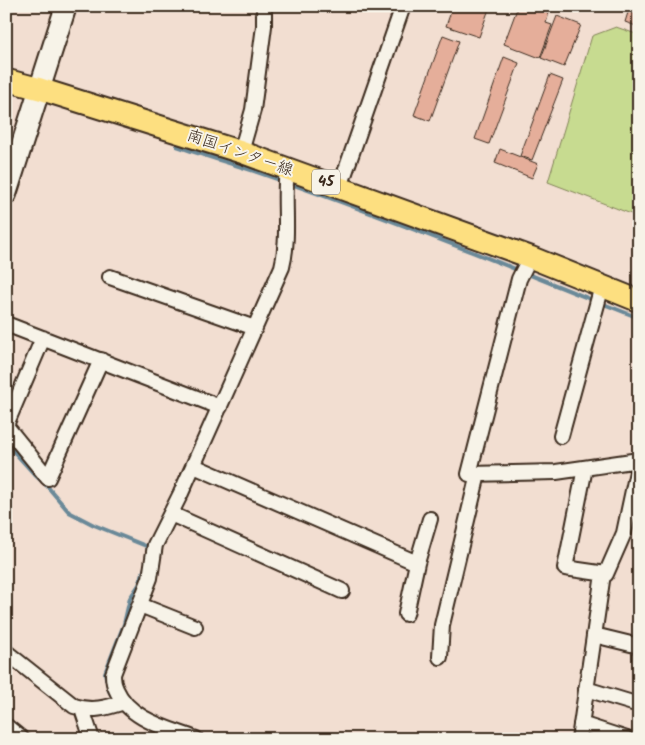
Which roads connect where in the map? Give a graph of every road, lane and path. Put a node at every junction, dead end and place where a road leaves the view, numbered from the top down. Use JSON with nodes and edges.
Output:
{"nodes":[{"id":1,"x":66,"y":6,"type":"edge"},
{"id":2,"x":264,"y":6,"type":"edge"},
{"id":3,"x":404,"y":6,"type":"edge"},
{"id":4,"x":6,"y":80,"type":"edge"},
{"id":5,"x":40,"y":89,"type":"junction"},
{"id":6,"x":241,"y":152,"type":"junction"},
{"id":7,"x":287,"y":168,"type":"junction"},
{"id":8,"x":340,"y":187,"type":"junction"},
{"id":9,"x":6,"y":194,"type":"edge"},
{"id":10,"x":524,"y":268,"type":"junction"},
{"id":11,"x":110,"y":278,"type":"dead end"},
{"id":12,"x":602,"y":286,"type":"junction"},
{"id":13,"x":639,"y":301,"type":"edge"},
{"id":14,"x":6,"y":324,"type":"edge"},
{"id":15,"x":254,"y":328,"type":"junction"},
{"id":16,"x":43,"y":338,"type":"junction"},
{"id":17,"x":101,"y":360,"type":"junction"},
{"id":18,"x":220,"y":407,"type":"junction"},
{"id":19,"x":6,"y":425,"type":"edge"},
{"id":20,"x":561,"y":436,"type":"dead end"},
{"id":21,"x":639,"y":461,"type":"edge"},
{"id":22,"x":194,"y":466,"type":"junction"},
{"id":23,"x":586,"y":468,"type":"junction"},
{"id":24,"x":478,"y":474,"type":"junction"},
{"id":25,"x":171,"y":514,"type":"junction"},
{"id":26,"x":430,"y":519,"type":"dead end"},
{"id":27,"x":417,"y":563,"type":"junction"},
{"id":28,"x":603,"y":574,"type":"junction"},
{"id":29,"x":342,"y":591,"type":"dead end"},
{"id":30,"x":140,"y":605,"type":"junction"},
{"id":31,"x":406,"y":614,"type":"dead end"},
{"id":32,"x":195,"y":627,"type":"dead end"},
{"id":33,"x":594,"y":634,"type":"junction"},
{"id":34,"x":639,"y":646,"type":"edge"},
{"id":35,"x":6,"y":652,"type":"edge"},
{"id":36,"x":440,"y":657,"type":"dead end"},
{"id":37,"x":586,"y":689,"type":"junction"},
{"id":38,"x":124,"y":702,"type":"junction"},
{"id":39,"x":639,"y":705,"type":"edge"},
{"id":40,"x":82,"y":709,"type":"junction"},
{"id":41,"x":581,"y":724,"type":"junction"},
{"id":42,"x":6,"y":726,"type":"edge"},
{"id":43,"x":22,"y":739,"type":"edge"},
{"id":44,"x":92,"y":739,"type":"edge"},
{"id":45,"x":196,"y":739,"type":"edge"},
{"id":46,"x":579,"y":739,"type":"edge"},
{"id":47,"x":627,"y":739,"type":"edge"}],
"edges":[{"from":1,"to":5,"type":"street"},
{"from":2,"to":6,"type":"street"},
{"from":3,"to":8,"type":"street"},
{"from":4,"to":5,"type":"main road","name":"南国インター線","number":"45"},
{"from":5,"to":6,"type":"main road","name":"南国インター線","number":"45"},
{"from":5,"to":9,"type":"street"},
{"from":6,"to":7,"type":"main road","name":"南国インター線","number":"45"},
{"from":7,"to":8,"type":"main road","name":"南国インター線","number":"45"},
{"from":7,"to":15,"type":"street"},
{"from":8,"to":10,"type":"main road","name":"南国インター線","number":"45"},
{"from":10,"to":12,"type":"main road","name":"南国インター線","number":"45"},
{"from":10,"to":24,"type":"street"},
{"from":11,"to":15,"type":"street"},
{"from":12,"to":13,"type":"main road","name":"南国インター線","number":"45"},
{"from":12,"to":20,"type":"street"},
{"from":14,"to":16,"type":"street"},
{"from":15,"to":18,"type":"street"},
{"from":16,"to":17,"type":"street"},
{"from":16,"to":19,"type":"street"},
{"from":17,"to":18,"type":"street"},
{"from":17,"to":19,"type":"street"},
{"from":18,"to":22,"type":"street"},
{"from":21,"to":23,"type":"street"},
{"from":21,"to":28,"type":"street"},
{"from":22,"to":25,"type":"street"},
{"from":22,"to":27,"type":"street"},
{"from":23,"to":24,"type":"street"},
{"from":23,"to":28,"type":"street"},
{"from":24,"to":36,"type":"street"},
{"from":25,"to":29,"type":"street"},
{"from":25,"to":30,"type":"street"},
{"from":26,"to":27,"type":"street"},
{"from":27,"to":31,"type":"street"},
{"from":28,"to":33,"type":"street"},
{"from":30,"to":32,"type":"street"},
{"from":30,"to":38,"type":"street"},
{"from":33,"to":34,"type":"street"},
{"from":33,"to":37,"type":"street"},
{"from":35,"to":40,"type":"street"},
{"from":37,"to":39,"type":"street"},
{"from":37,"to":41,"type":"street"},
{"from":38,"to":40,"type":"street"},
{"from":38,"to":45,"type":"street"},
{"from":40,"to":44,"type":"street"},
{"from":41,"to":46,"type":"street"},
{"from":41,"to":47,"type":"street"},
{"from":42,"to":43,"type":"street"}]}
